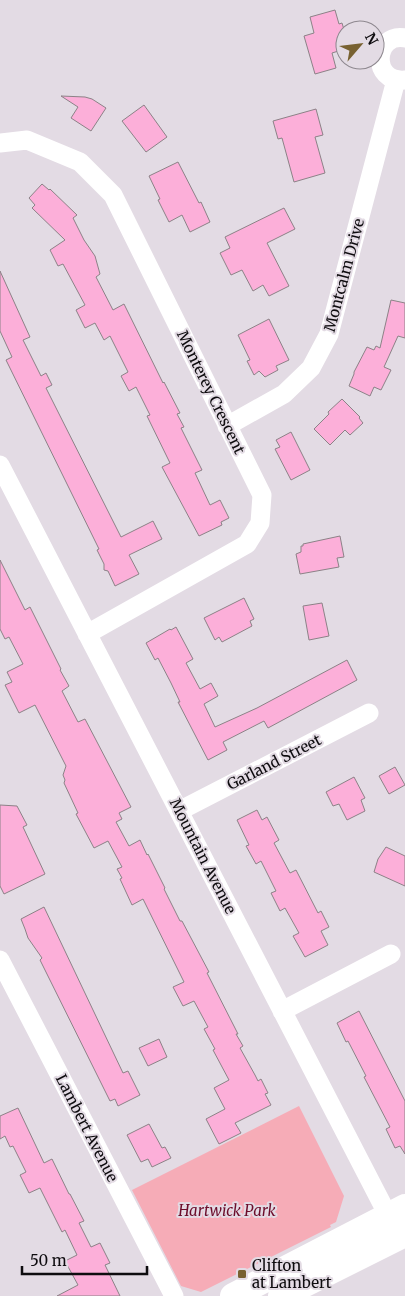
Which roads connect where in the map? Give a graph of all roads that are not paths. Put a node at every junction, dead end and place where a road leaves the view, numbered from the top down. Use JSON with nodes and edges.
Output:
{"nodes":[{"id":1,"x":405,"y":38,"type":"edge"},
{"id":2,"x":400,"y":80,"type":"edge"},
{"id":3,"x":0,"y":143,"type":"edge"},
{"id":4,"x":228,"y":426,"type":"junction"},
{"id":5,"x":0,"y":465,"type":"edge"},
{"id":6,"x":88,"y":634,"type":"junction"},
{"id":7,"x":369,"y":713,"type":"dead end"},
{"id":8,"x":179,"y":811,"type":"junction"},
{"id":9,"x":391,"y":954,"type":"dead end"},
{"id":10,"x":0,"y":960,"type":"edge"},
{"id":11,"x":282,"y":1011,"type":"junction"},
{"id":12,"x":400,"y":1228,"type":"edge"},
{"id":13,"x":174,"y":1296,"type":"edge"},
{"id":14,"x":233,"y":1296,"type":"edge"},
{"id":15,"x":281,"y":1296,"type":"edge"}],
"edges":[{"from":1,"to":2,"type":"street"},
{"from":2,"to":4,"type":"street","name":"Montcalm Drive"},
{"from":3,"to":4,"type":"street","name":"Monterey Crescent"},
{"from":4,"to":6,"type":"street","name":"Monterey Crescent"},
{"from":5,"to":6,"type":"street","name":"Mountain Avenue"},
{"from":6,"to":8,"type":"street","name":"Mountain Avenue"},
{"from":7,"to":8,"type":"street","name":"Garland Street"},
{"from":8,"to":11,"type":"street","name":"Mountain Avenue"},
{"from":9,"to":11,"type":"street"},
{"from":10,"to":13,"type":"street","name":"Lambert Avenue"},
{"from":11,"to":12,"type":"street","name":"Mountain Avenue"},
{"from":12,"to":14,"type":"main road"},
{"from":12,"to":15,"type":"main road"}]}
